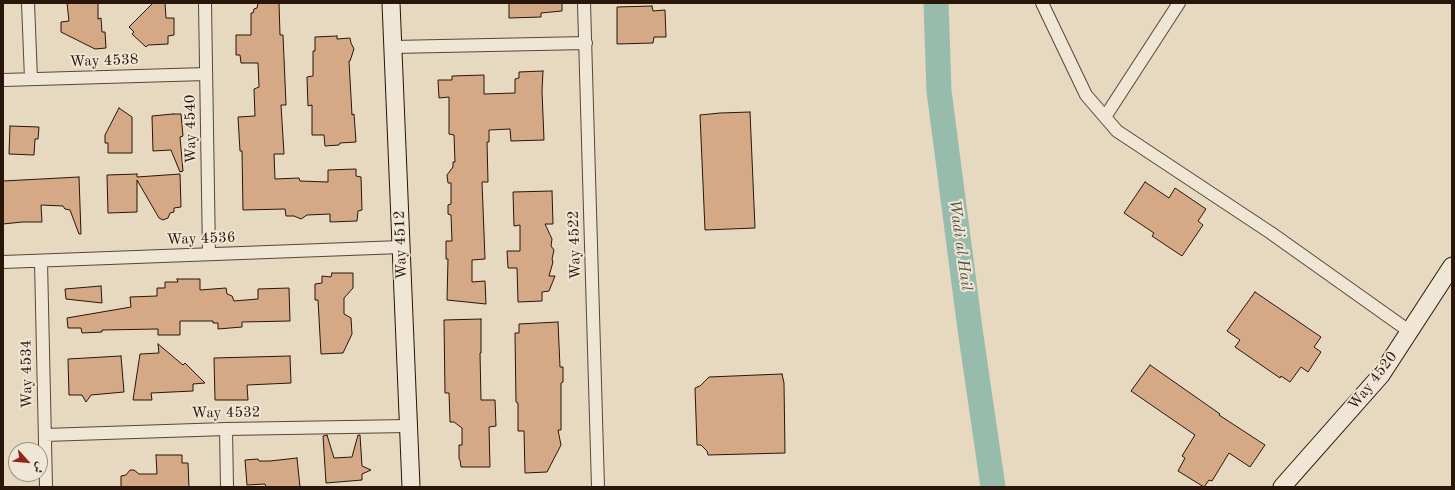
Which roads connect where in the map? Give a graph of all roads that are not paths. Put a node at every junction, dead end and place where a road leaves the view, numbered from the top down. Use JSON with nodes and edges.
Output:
{"nodes":[{"id":1,"x":28,"y":3,"type":"edge"},
{"id":2,"x":205,"y":3,"type":"edge"},
{"id":3,"x":391,"y":3,"type":"edge"},
{"id":4,"x":584,"y":3,"type":"edge"},
{"id":5,"x":1042,"y":3,"type":"edge"},
{"id":6,"x":1179,"y":3,"type":"edge"},
{"id":7,"x":586,"y":43,"type":"junction"},
{"id":8,"x":393,"y":47,"type":"junction"},
{"id":9,"x":206,"y":74,"type":"junction"},
{"id":10,"x":31,"y":79,"type":"junction"},
{"id":11,"x":3,"y":80,"type":"edge"},
{"id":12,"x":1105,"y":117,"type":"junction"},
{"id":13,"x":401,"y":247,"type":"junction"},
{"id":14,"x":209,"y":254,"type":"junction"},
{"id":15,"x":41,"y":261,"type":"junction"},
{"id":16,"x":3,"y":262,"type":"edge"},
{"id":17,"x":1452,"y":266,"type":"edge"},
{"id":18,"x":1409,"y":331,"type":"junction"},
{"id":19,"x":408,"y":426,"type":"junction"},
{"id":20,"x":226,"y":428,"type":"junction"},
{"id":21,"x":45,"y":435,"type":"junction"},
{"id":22,"x":46,"y":487,"type":"edge"},
{"id":23,"x":227,"y":487,"type":"edge"},
{"id":24,"x":411,"y":487,"type":"edge"},
{"id":25,"x":598,"y":487,"type":"edge"},
{"id":26,"x":1282,"y":487,"type":"edge"}],
"edges":[{"from":1,"to":10,"type":"street"},
{"from":2,"to":9,"type":"street","name":"Way 4540"},
{"from":3,"to":8,"type":"street","name":"Way 4512"},
{"from":4,"to":7,"type":"street","name":"Way 4522"},
{"from":5,"to":12,"type":"street"},
{"from":6,"to":12,"type":"street"},
{"from":7,"to":8,"type":"street"},
{"from":7,"to":25,"type":"street","name":"Way 4522"},
{"from":8,"to":13,"type":"street","name":"Way 4512"},
{"from":9,"to":10,"type":"street","name":"Way 4538"},
{"from":9,"to":14,"type":"street","name":"Way 4540"},
{"from":10,"to":11,"type":"street","name":"Way 4538"},
{"from":12,"to":18,"type":"street"},
{"from":13,"to":14,"type":"street","name":"Way 4536"},
{"from":13,"to":19,"type":"street","name":"Way 4512"},
{"from":14,"to":15,"type":"street","name":"Way 4536"},
{"from":15,"to":16,"type":"street","name":"Way 4536"},
{"from":15,"to":21,"type":"street","name":"Way 4534"},
{"from":17,"to":18,"type":"street","name":"Way 4520"},
{"from":18,"to":26,"type":"street","name":"Way 4520"},
{"from":19,"to":20,"type":"street","name":"Way 4532"},
{"from":19,"to":24,"type":"street","name":"Way 4512"},
{"from":20,"to":21,"type":"street","name":"Way 4532"},
{"from":20,"to":23,"type":"street"},
{"from":21,"to":22,"type":"street","name":"Way 4534"}]}
